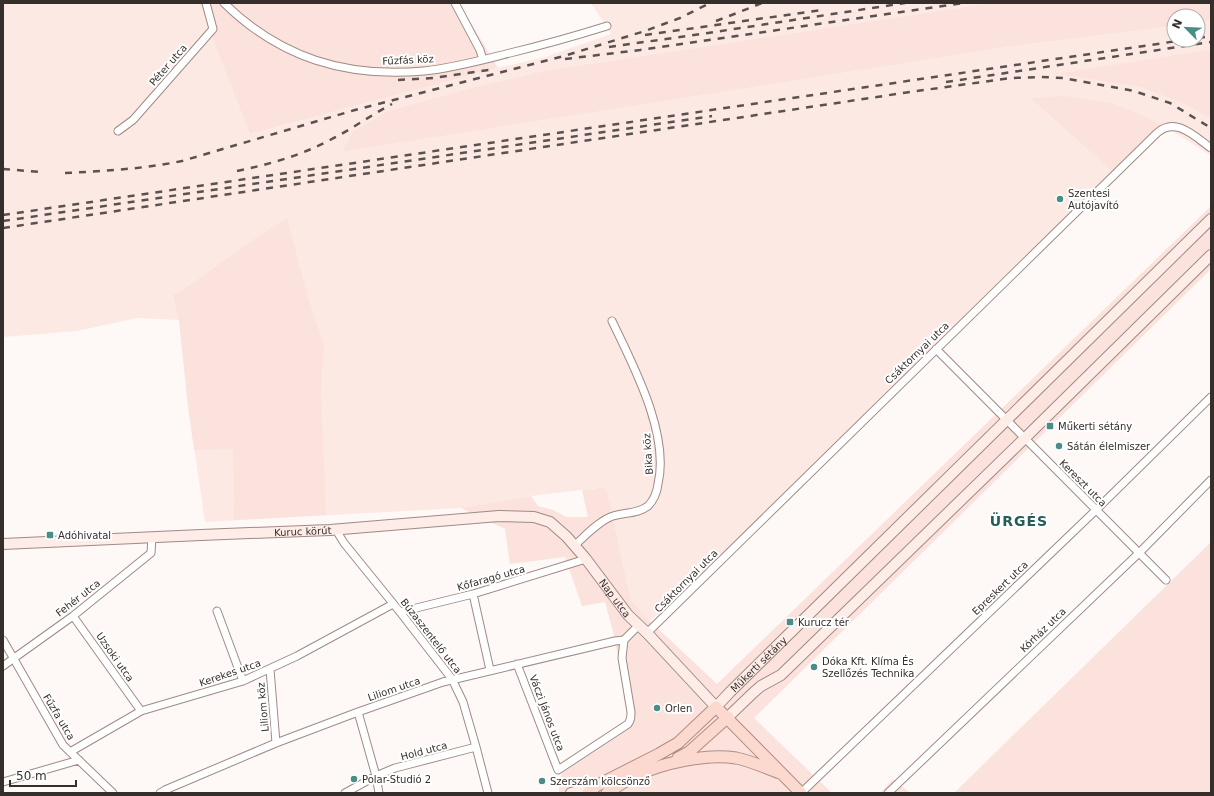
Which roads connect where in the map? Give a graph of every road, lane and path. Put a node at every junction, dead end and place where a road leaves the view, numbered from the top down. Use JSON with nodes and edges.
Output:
{"nodes":[{"id":1,"x":206,"y":3,"type":"edge"},
{"id":2,"x":224,"y":3,"type":"edge"},
{"id":3,"x":455,"y":3,"type":"edge"},
{"id":4,"x":607,"y":26,"type":"dead end"},
{"id":5,"x":483,"y":60,"type":"junction"},
{"id":6,"x":118,"y":131,"type":"dead end"},
{"id":7,"x":1211,"y":148,"type":"edge"},
{"id":8,"x":1211,"y":219,"type":"edge"},
{"id":9,"x":1211,"y":255,"type":"edge"},
{"id":10,"x":612,"y":321,"type":"dead end"},
{"id":11,"x":936,"y":349,"type":"junction"},
{"id":12,"x":1211,"y":397,"type":"edge"},
{"id":13,"x":1006,"y":420,"type":"junction"},
{"id":14,"x":1025,"y":438,"type":"junction"},
{"id":15,"x":1211,"y":480,"type":"edge"},
{"id":16,"x":1096,"y":510,"type":"junction"},
{"id":17,"x":336,"y":530,"type":"junction"},
{"id":18,"x":152,"y":537,"type":"junction"},
{"id":19,"x":3,"y":544,"type":"edge"},
{"id":20,"x":574,"y":545,"type":"junction"},
{"id":21,"x":1139,"y":552,"type":"junction"},
{"id":22,"x":586,"y":559,"type":"junction"},
{"id":23,"x":1166,"y":580,"type":"dead end"},
{"id":24,"x":473,"y":594,"type":"junction"},
{"id":25,"x":393,"y":604,"type":"junction"},
{"id":26,"x":217,"y":611,"type":"dead end"},
{"id":27,"x":400,"y":612,"type":"junction"},
{"id":28,"x":73,"y":616,"type":"junction"},
{"id":29,"x":639,"y":625,"type":"junction"},
{"id":30,"x":647,"y":633,"type":"junction"},
{"id":31,"x":3,"y":640,"type":"edge"},
{"id":32,"x":624,"y":640,"type":"junction"},
{"id":33,"x":14,"y":659,"type":"junction"},
{"id":34,"x":517,"y":664,"type":"junction"},
{"id":35,"x":3,"y":666,"type":"edge"},
{"id":36,"x":270,"y":669,"type":"junction"},
{"id":37,"x":490,"y":670,"type":"junction"},
{"id":38,"x":452,"y":679,"type":"junction"},
{"id":39,"x":243,"y":681,"type":"junction"},
{"id":40,"x":716,"y":707,"type":"junction"},
{"id":41,"x":141,"y":711,"type":"junction"},
{"id":42,"x":358,"y":712,"type":"junction"},
{"id":43,"x":728,"y":717,"type":"junction"},
{"id":44,"x":276,"y":743,"type":"junction"},
{"id":45,"x":476,"y":747,"type":"junction"},
{"id":46,"x":70,"y":752,"type":"junction"},
{"id":47,"x":79,"y":760,"type":"junction"},
{"id":48,"x":664,"y":766,"type":"junction"},
{"id":49,"x":782,"y":774,"type":"junction"},
{"id":50,"x":376,"y":776,"type":"junction"},
{"id":51,"x":3,"y":782,"type":"edge"},
{"id":52,"x":592,"y":790,"type":"edge"},
{"id":53,"x":113,"y":793,"type":"edge"},
{"id":54,"x":160,"y":793,"type":"edge"},
{"id":55,"x":345,"y":793,"type":"edge"},
{"id":56,"x":379,"y":793,"type":"edge"},
{"id":57,"x":488,"y":793,"type":"edge"},
{"id":58,"x":571,"y":793,"type":"edge"},
{"id":59,"x":607,"y":793,"type":"edge"},
{"id":60,"x":801,"y":793,"type":"edge"},
{"id":61,"x":888,"y":793,"type":"edge"}],
"edges":[{"from":1,"to":6,"type":"street","name":"Péter utca"},
{"from":2,"to":5,"type":"street","name":"Fűzfás köz"},
{"from":3,"to":5,"type":"street"},
{"from":4,"to":5,"type":"street","name":"Fűzfás köz"},
{"from":7,"to":11,"type":"street","name":"Csáktornyai utca"},
{"from":8,"to":13,"type":"street","name":"Műkerti sétány"},
{"from":9,"to":14,"type":"street","name":"Műkerti sétány"},
{"from":10,"to":20,"type":"street","name":"Bika köz"},
{"from":11,"to":13,"type":"street","name":"Kereszt utca"},
{"from":11,"to":30,"type":"street","name":"Csáktornyai utca"},
{"from":12,"to":16,"type":"street","name":"Epreskert utca"},
{"from":13,"to":14,"type":"street","name":"Kereszt utca"},
{"from":13,"to":40,"type":"street","name":"Műkerti sétány"},
{"from":14,"to":16,"type":"street","name":"Kereszt utca"},
{"from":14,"to":43,"type":"street","name":"Műkerti sétány"},
{"from":15,"to":21,"type":"street","name":"Kórház utca"},
{"from":16,"to":21,"type":"street","name":"Kereszt utca"},
{"from":16,"to":60,"type":"street","name":"Epreskert utca"},
{"from":17,"to":18,"type":"street","name":"Kuruc körút"},
{"from":17,"to":20,"type":"street","name":"Kuruc körút"},
{"from":17,"to":25,"type":"street","name":"Búzaszentelő utca"},
{"from":18,"to":19,"type":"street","name":"Kuruc körút"},
{"from":18,"to":28,"type":"street","name":"Fehér utca"},
{"from":20,"to":22,"type":"street","name":"Kuruc körút"},
{"from":21,"to":23,"type":"street","name":"Kereszt utca"},
{"from":21,"to":61,"type":"street","name":"Kórház utca"},
{"from":22,"to":24,"type":"street","name":"Kőfaragó utca"},
{"from":22,"to":29,"type":"street","name":"Nap utca"},
{"from":24,"to":27,"type":"street","name":"Kőfaragó utca"},
{"from":24,"to":37,"type":"street"},
{"from":25,"to":27,"type":"street","name":"Búzaszentelő utca"},
{"from":25,"to":36,"type":"street","name":"Kerekes utca"},
{"from":26,"to":39,"type":"street"},
{"from":27,"to":38,"type":"street","name":"Búzaszentelő utca"},
{"from":28,"to":33,"type":"street","name":"Fehér utca"},
{"from":28,"to":41,"type":"street","name":"Uzsoki utca"},
{"from":29,"to":30,"type":"street","name":"Nap utca"},
{"from":29,"to":32,"type":"street"},
{"from":30,"to":40,"type":"street"},
{"from":31,"to":33,"type":"street","name":"Fűzfa utca"},
{"from":32,"to":34,"type":"street","name":"Liliom utca"},
{"from":32,"to":34,"type":"street","name":"Váczi János utca"},
{"from":33,"to":35,"type":"street","name":"Fehér utca"},
{"from":33,"to":46,"type":"street","name":"Fűzfa utca"},
{"from":34,"to":37,"type":"street","name":"Liliom utca"},
{"from":36,"to":39,"type":"street","name":"Kerekes utca"},
{"from":36,"to":44,"type":"street","name":"Liliom köz"},
{"from":37,"to":38,"type":"street","name":"Liliom utca"},
{"from":38,"to":42,"type":"street","name":"Liliom utca"},
{"from":38,"to":45,"type":"street","name":"Búzaszentelő utca"},
{"from":39,"to":41,"type":"street","name":"Kerekes utca"},
{"from":40,"to":43,"type":"main road"},
{"from":40,"to":52,"type":"main road"},
{"from":41,"to":46,"type":"street","name":"Kerekes utca"},
{"from":42,"to":44,"type":"street","name":"Liliom utca"},
{"from":42,"to":50,"type":"street"},
{"from":43,"to":48,"type":"main road"},
{"from":43,"to":49,"type":"main road"},
{"from":44,"to":54,"type":"street","name":"Liliom utca"},
{"from":45,"to":50,"type":"street","name":"Hold utca"},
{"from":45,"to":57,"type":"street","name":"Búzaszentelő utca"},
{"from":46,"to":47,"type":"street","name":"Fűzfa utca"},
{"from":47,"to":51,"type":"street"},
{"from":47,"to":53,"type":"street","name":"Fűzfa utca"},
{"from":48,"to":49,"type":"main road"},
{"from":48,"to":59,"type":"main road"},
{"from":49,"to":60,"type":"main road"},
{"from":50,"to":55,"type":"street","name":"Hold utca"},
{"from":50,"to":56,"type":"street"},
{"from":52,"to":58,"type":"street"}]}
